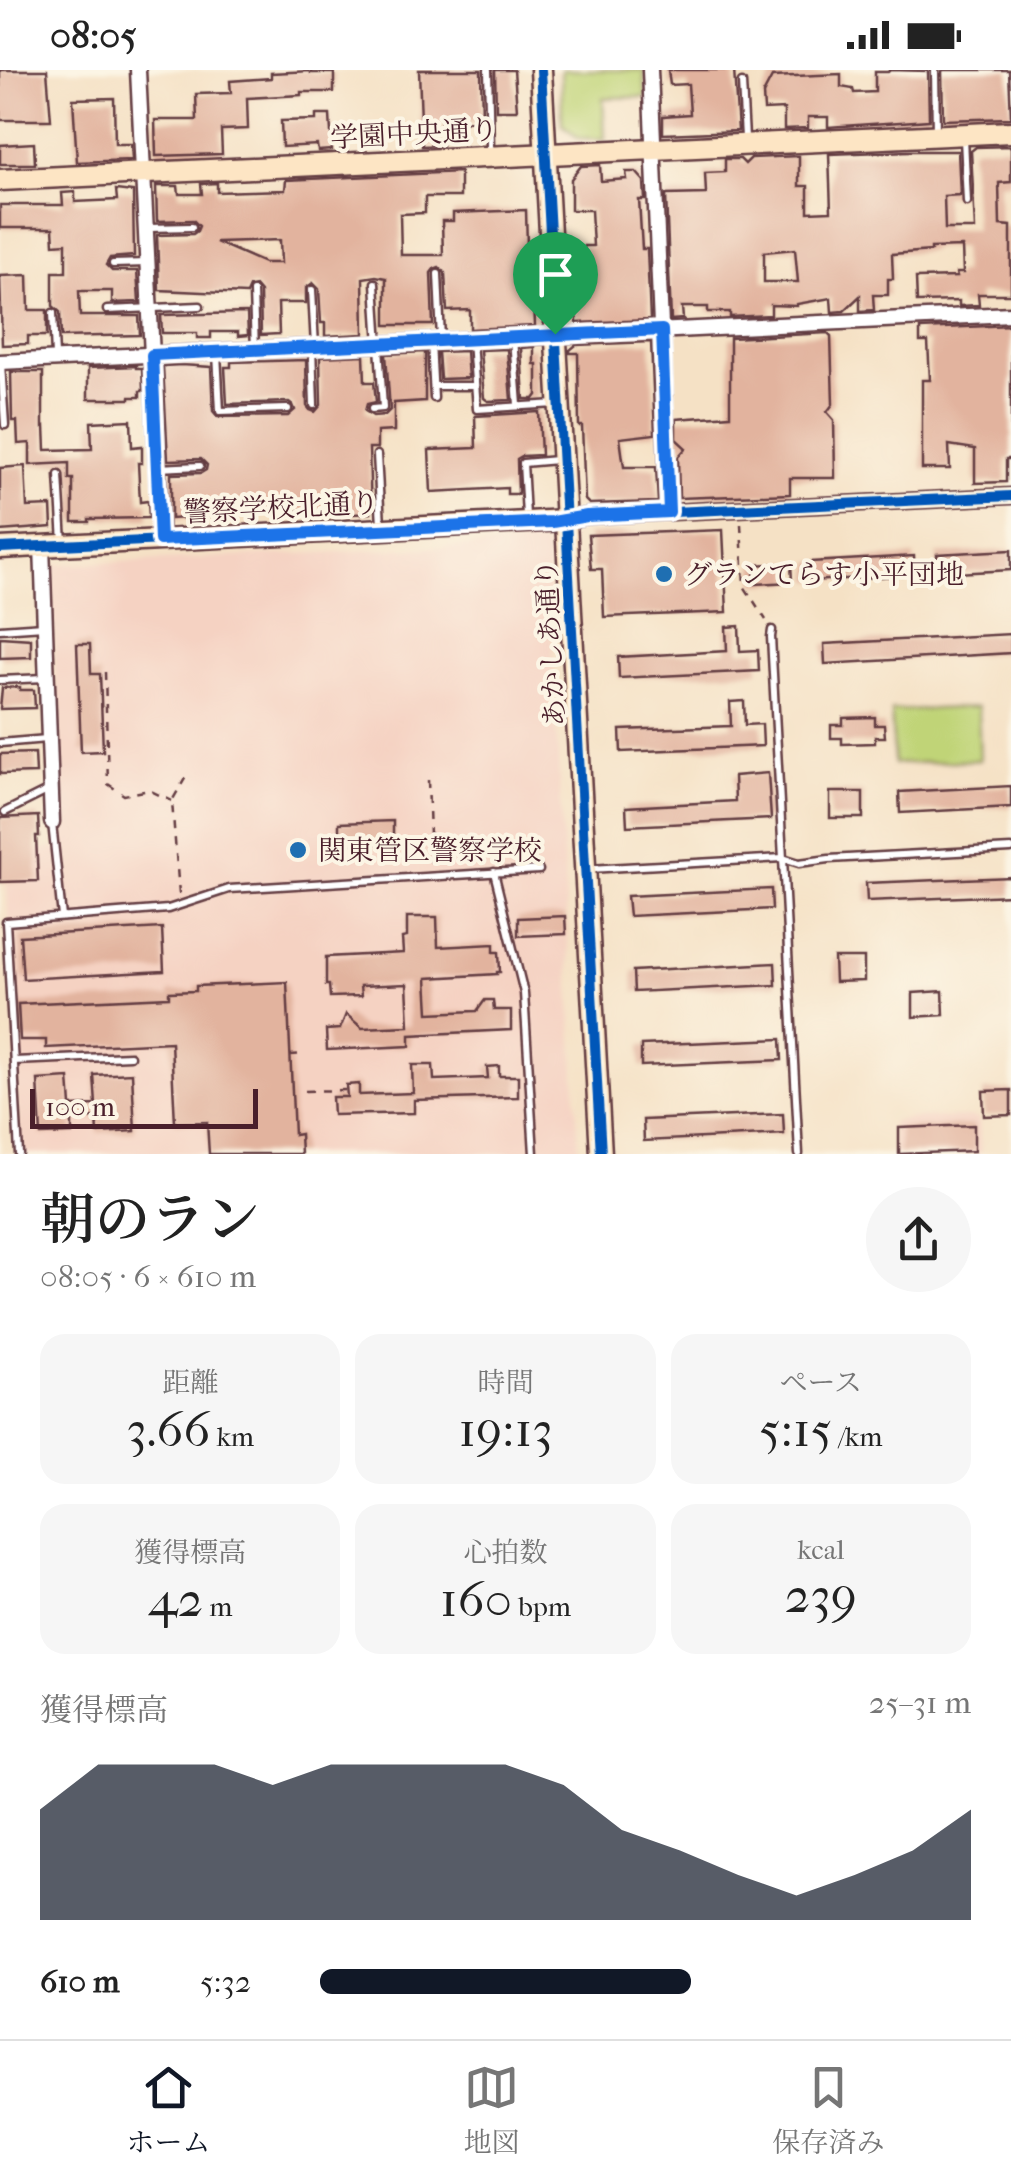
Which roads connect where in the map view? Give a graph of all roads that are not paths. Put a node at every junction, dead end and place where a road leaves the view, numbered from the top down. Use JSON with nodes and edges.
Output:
{"nodes":[{"id":1,"x":138,"y":70,"type":"edge"},
{"id":2,"x":488,"y":70,"type":"edge"},
{"id":3,"x":542,"y":70,"type":"edge"},
{"id":4,"x":650,"y":70,"type":"edge"},
{"id":5,"x":935,"y":70,"type":"edge"},
{"id":6,"x":742,"y":83,"type":"dead end"},
{"id":7,"x":1011,"y":132,"type":"edge"},
{"id":8,"x":964,"y":134,"type":"junction"},
{"id":9,"x":936,"y":136,"type":"junction"},
{"id":10,"x":745,"y":145,"type":"junction"},
{"id":11,"x":652,"y":148,"type":"junction"},
{"id":12,"x":545,"y":154,"type":"junction"},
{"id":13,"x":496,"y":156,"type":"junction"},
{"id":14,"x":143,"y":173,"type":"junction"},
{"id":15,"x":0,"y":180,"type":"edge"},
{"id":16,"x":968,"y":202,"type":"dead end"},
{"id":17,"x":192,"y":227,"type":"dead end"},
{"id":18,"x":146,"y":228,"type":"junction"},
{"id":19,"x":147,"y":263,"type":"junction"},
{"id":20,"x":113,"y":264,"type":"dead end"},
{"id":21,"x":438,"y":274,"type":"dead end"},
{"id":22,"x":375,"y":283,"type":"dead end"},
{"id":23,"x":312,"y":290,"type":"dead end"},
{"id":24,"x":253,"y":292,"type":"dead end"},
{"id":25,"x":200,"y":306,"type":"dead end"},
{"id":26,"x":150,"y":308,"type":"junction"},
{"id":27,"x":107,"y":310,"type":"dead end"},
{"id":28,"x":52,"y":313,"type":"dead end"},
{"id":29,"x":1011,"y":314,"type":"edge"},
{"id":30,"x":662,"y":330,"type":"junction"},
{"id":31,"x":555,"y":334,"type":"junction"},
{"id":32,"x":513,"y":337,"type":"junction"},
{"id":33,"x":472,"y":339,"type":"junction"},
{"id":34,"x":436,"y":340,"type":"junction"},
{"id":35,"x":378,"y":344,"type":"junction"},
{"id":36,"x":314,"y":347,"type":"junction"},
{"id":37,"x":255,"y":350,"type":"junction"},
{"id":38,"x":218,"y":352,"type":"junction"},
{"id":39,"x":152,"y":355,"type":"junction"},
{"id":40,"x":56,"y":360,"type":"junction"},
{"id":41,"x":1,"y":362,"type":"edge"},
{"id":42,"x":434,"y":386,"type":"junction"},
{"id":43,"x":475,"y":386,"type":"junction"},
{"id":44,"x":434,"y":398,"type":"dead end"},
{"id":45,"x":559,"y":404,"type":"junction"},
{"id":46,"x":314,"y":405,"type":"dead end"},
{"id":47,"x":518,"y":406,"type":"junction"},
{"id":48,"x":372,"y":408,"type":"dead end"},
{"id":49,"x":288,"y":409,"type":"dead end"},
{"id":50,"x":5,"y":425,"type":"dead end"},
{"id":51,"x":377,"y":455,"type":"dead end"},
{"id":52,"x":562,"y":460,"type":"junction"},
{"id":53,"x":200,"y":466,"type":"dead end"},
{"id":54,"x":157,"y":468,"type":"junction"},
{"id":55,"x":60,"y":475,"type":"dead end"},
{"id":56,"x":1011,"y":496,"type":"edge"},
{"id":57,"x":669,"y":512,"type":"junction"},
{"id":58,"x":566,"y":520,"type":"junction"},
{"id":59,"x":526,"y":523,"type":"junction"},
{"id":60,"x":381,"y":529,"type":"junction"},
{"id":61,"x":160,"y":540,"type":"junction"},
{"id":62,"x":53,"y":546,"type":"junction"},
{"id":63,"x":0,"y":548,"type":"edge"},
{"id":64,"x":45,"y":626,"type":"junction"},
{"id":65,"x":0,"y":628,"type":"edge"},
{"id":66,"x":772,"y":630,"type":"road end"},
{"id":67,"x":46,"y":678,"type":"junction"},
{"id":68,"x":0,"y":680,"type":"edge"},
{"id":69,"x":48,"y":739,"type":"junction"},
{"id":70,"x":0,"y":743,"type":"edge"},
{"id":71,"x":50,"y":790,"type":"junction"},
{"id":72,"x":4,"y":812,"type":"dead end"},
{"id":73,"x":52,"y":822,"type":"joint"},
{"id":74,"x":1011,"y":849,"type":"edge"},
{"id":75,"x":783,"y":858,"type":"junction"},
{"id":76,"x":586,"y":869,"type":"junction"},
{"id":77,"x":539,"y":870,"type":"dead end"},
{"id":78,"x":494,"y":872,"type":"junction"},
{"id":79,"x":62,"y":917,"type":"junction"},
{"id":80,"x":3,"y":922,"type":"edge"},
{"id":81,"x":130,"y":1056,"type":"dead end"},
{"id":82,"x":14,"y":1061,"type":"junction"},
{"id":83,"x":20,"y":1154,"type":"edge"},
{"id":84,"x":534,"y":1154,"type":"edge"},
{"id":85,"x":602,"y":1154,"type":"edge"},
{"id":86,"x":799,"y":1154,"type":"edge"}],
"edges":[{"from":1,"to":14,"type":"street"},
{"from":2,"to":13,"type":"lane"},
{"from":3,"to":12,"type":"street","name":"あかしあ通り"},
{"from":4,"to":11,"type":"street"},
{"from":5,"to":9,"type":"lane"},
{"from":6,"to":10,"type":"lane"},
{"from":7,"to":8,"type":"street","name":"学園中央通り"},
{"from":8,"to":9,"type":"street","name":"学園中央通り"},
{"from":8,"to":16,"type":"lane"},
{"from":9,"to":10,"type":"street","name":"学園中央通り"},
{"from":10,"to":11,"type":"street","name":"学園中央通り"},
{"from":11,"to":12,"type":"street","name":"学園中央通り"},
{"from":11,"to":30,"type":"street"},
{"from":12,"to":13,"type":"street","name":"学園中央通り"},
{"from":12,"to":31,"type":"street","name":"あかしあ通り"},
{"from":13,"to":14,"type":"street","name":"学園中央通り"},
{"from":14,"to":15,"type":"street","name":"学園中央通り"},
{"from":14,"to":18,"type":"street"},
{"from":17,"to":18,"type":"lane"},
{"from":18,"to":19,"type":"street"},
{"from":19,"to":20,"type":"lane"},
{"from":19,"to":26,"type":"street"},
{"from":21,"to":34,"type":"lane"},
{"from":22,"to":35,"type":"lane"},
{"from":23,"to":36,"type":"lane"},
{"from":24,"to":37,"type":"lane"},
{"from":25,"to":26,"type":"lane"},
{"from":26,"to":27,"type":"lane"},
{"from":26,"to":39,"type":"street"},
{"from":28,"to":40,"type":"lane"},
{"from":29,"to":30,"type":"street"},
{"from":30,"to":31,"type":"street"},
{"from":30,"to":57,"type":"street"},
{"from":31,"to":32,"type":"street"},
{"from":31,"to":45,"type":"street","name":"あかしあ通り"},
{"from":32,"to":33,"type":"street"},
{"from":32,"to":47,"type":"lane"},
{"from":33,"to":34,"type":"street"},
{"from":33,"to":43,"type":"lane"},
{"from":34,"to":35,"type":"street"},
{"from":34,"to":42,"type":"lane"},
{"from":35,"to":36,"type":"street"},
{"from":35,"to":48,"type":"lane"},
{"from":36,"to":37,"type":"street"},
{"from":36,"to":46,"type":"lane"},
{"from":37,"to":38,"type":"street"},
{"from":38,"to":39,"type":"street"},
{"from":38,"to":49,"type":"lane"},
{"from":39,"to":40,"type":"street"},
{"from":39,"to":54,"type":"street"},
{"from":40,"to":41,"type":"street"},
{"from":41,"to":50,"type":"lane"},
{"from":42,"to":43,"type":"lane"},
{"from":42,"to":44,"type":"lane"},
{"from":43,"to":47,"type":"lane"},
{"from":45,"to":47,"type":"lane"},
{"from":45,"to":52,"type":"street","name":"あかしあ通り"},
{"from":51,"to":60,"type":"lane"},
{"from":52,"to":58,"type":"street","name":"あかしあ通り"},
{"from":52,"to":59,"type":"lane"},
{"from":53,"to":54,"type":"lane"},
{"from":54,"to":61,"type":"street"},
{"from":55,"to":62,"type":"lane"},
{"from":56,"to":57,"type":"street"},
{"from":57,"to":58,"type":"street"},
{"from":58,"to":59,"type":"street","name":"警察学校北通り"},
{"from":58,"to":76,"type":"street","name":"あかしあ通り"},
{"from":59,"to":60,"type":"street","name":"警察学校北通り"},
{"from":60,"to":61,"type":"street","name":"警察学校北通り"},
{"from":61,"to":62,"type":"street","name":"警察学校北通り"},
{"from":62,"to":63,"type":"street","name":"警察学校北通り"},
{"from":62,"to":64,"type":"street"},
{"from":64,"to":65,"type":"lane"},
{"from":64,"to":67,"type":"street"},
{"from":66,"to":75,"type":"lane"},
{"from":67,"to":68,"type":"lane"},
{"from":67,"to":69,"type":"street"},
{"from":69,"to":70,"type":"lane"},
{"from":69,"to":71,"type":"street"},
{"from":71,"to":72,"type":"lane"},
{"from":71,"to":73,"type":"street"},
{"from":73,"to":79,"type":"lane"},
{"from":74,"to":75,"type":"lane"},
{"from":75,"to":76,"type":"lane"},
{"from":75,"to":86,"type":"lane"},
{"from":76,"to":85,"type":"street","name":"あかしあ通り"},
{"from":77,"to":78,"type":"lane"},
{"from":78,"to":79,"type":"lane"},
{"from":78,"to":84,"type":"lane"},
{"from":79,"to":80,"type":"lane"},
{"from":80,"to":82,"type":"lane"},
{"from":81,"to":82,"type":"lane"},
{"from":82,"to":83,"type":"lane"}]}
